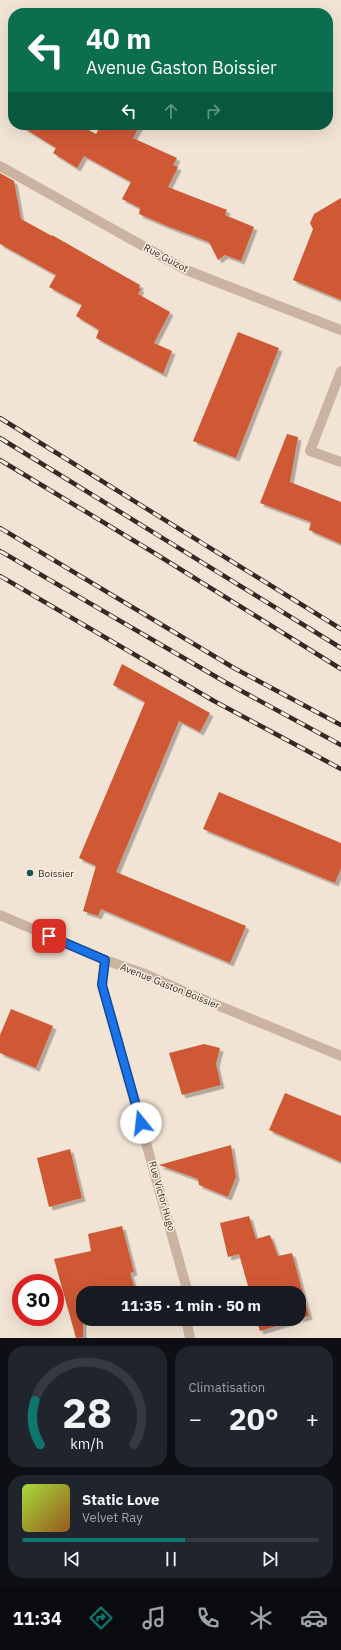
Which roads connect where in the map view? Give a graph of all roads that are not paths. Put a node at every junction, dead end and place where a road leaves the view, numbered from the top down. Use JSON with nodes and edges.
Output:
{"nodes":[{"id":1,"x":0,"y":166,"type":"edge"},
{"id":2,"x":341,"y":330,"type":"edge"},
{"id":3,"x":341,"y":371,"type":"edge"},
{"id":4,"x":341,"y":462,"type":"edge"},
{"id":5,"x":0,"y":915,"type":"edge"},
{"id":6,"x":105,"y":960,"type":"junction"},
{"id":7,"x":341,"y":1056,"type":"edge"},
{"id":8,"x":186,"y":1286,"type":"edge"},
{"id":9,"x":187,"y":1326,"type":"edge"},
{"id":10,"x":190,"y":1338,"type":"edge"}],
"edges":[{"from":1,"to":2,"type":"street","name":"Rue Guizot"},
{"from":3,"to":4,"type":"street"},
{"from":5,"to":6,"type":"street","name":"Avenue Gaston Boissier"},
{"from":6,"to":7,"type":"street","name":"Avenue Gaston Boissier"},
{"from":6,"to":8,"type":"street","name":"Rue Victor Hugo"},
{"from":9,"to":10,"type":"street"}]}
